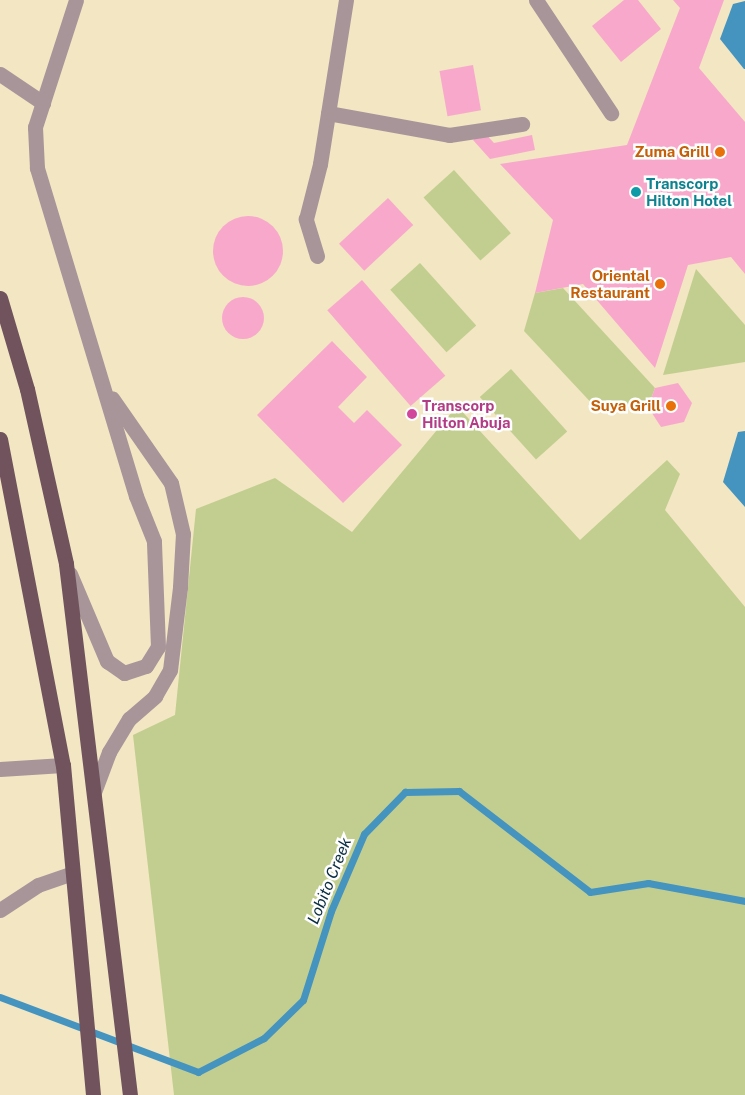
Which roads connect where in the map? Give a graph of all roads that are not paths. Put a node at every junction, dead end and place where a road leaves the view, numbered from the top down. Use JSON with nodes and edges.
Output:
{"nodes":[{"id":1,"x":76,"y":0,"type":"edge"},
{"id":2,"x":346,"y":0,"type":"edge"},
{"id":3,"x":536,"y":0,"type":"edge"},
{"id":4,"x":0,"y":74,"type":"edge"},
{"id":5,"x":43,"y":102,"type":"junction"},
{"id":6,"x":328,"y":113,"type":"junction"},
{"id":7,"x":611,"y":113,"type":"dead end"},
{"id":8,"x":522,"y":124,"type":"dead end"},
{"id":9,"x":317,"y":256,"type":"dead end"},
{"id":10,"x":0,"y":298,"type":"edge"},
{"id":11,"x":104,"y":386,"type":"junction"},
{"id":12,"x":0,"y":439,"type":"edge"},
{"id":13,"x":66,"y":564,"type":"junction"},
{"id":14,"x":63,"y":765,"type":"junction"},
{"id":15,"x":0,"y":769,"type":"edge"},
{"id":16,"x":94,"y":792,"type":"junction"},
{"id":17,"x":72,"y":873,"type":"junction"},
{"id":18,"x":0,"y":910,"type":"edge"},
{"id":19,"x":92,"y":1095,"type":"edge"},
{"id":20,"x":130,"y":1095,"type":"edge"}],
"edges":[{"from":1,"to":5,"type":"lane"},
{"from":2,"to":6,"type":"lane"},
{"from":3,"to":7,"type":"lane"},
{"from":4,"to":5,"type":"lane"},
{"from":5,"to":11,"type":"lane"},
{"from":6,"to":8,"type":"lane"},
{"from":6,"to":9,"type":"lane"},
{"from":10,"to":13,"type":"main road"},
{"from":11,"to":13,"type":"lane"},
{"from":11,"to":16,"type":"lane"},
{"from":12,"to":14,"type":"main road"},
{"from":13,"to":16,"type":"main road"},
{"from":14,"to":15,"type":"lane"},
{"from":14,"to":17,"type":"main road"},
{"from":16,"to":20,"type":"main road"},
{"from":17,"to":18,"type":"lane"},
{"from":17,"to":19,"type":"main road"}]}
